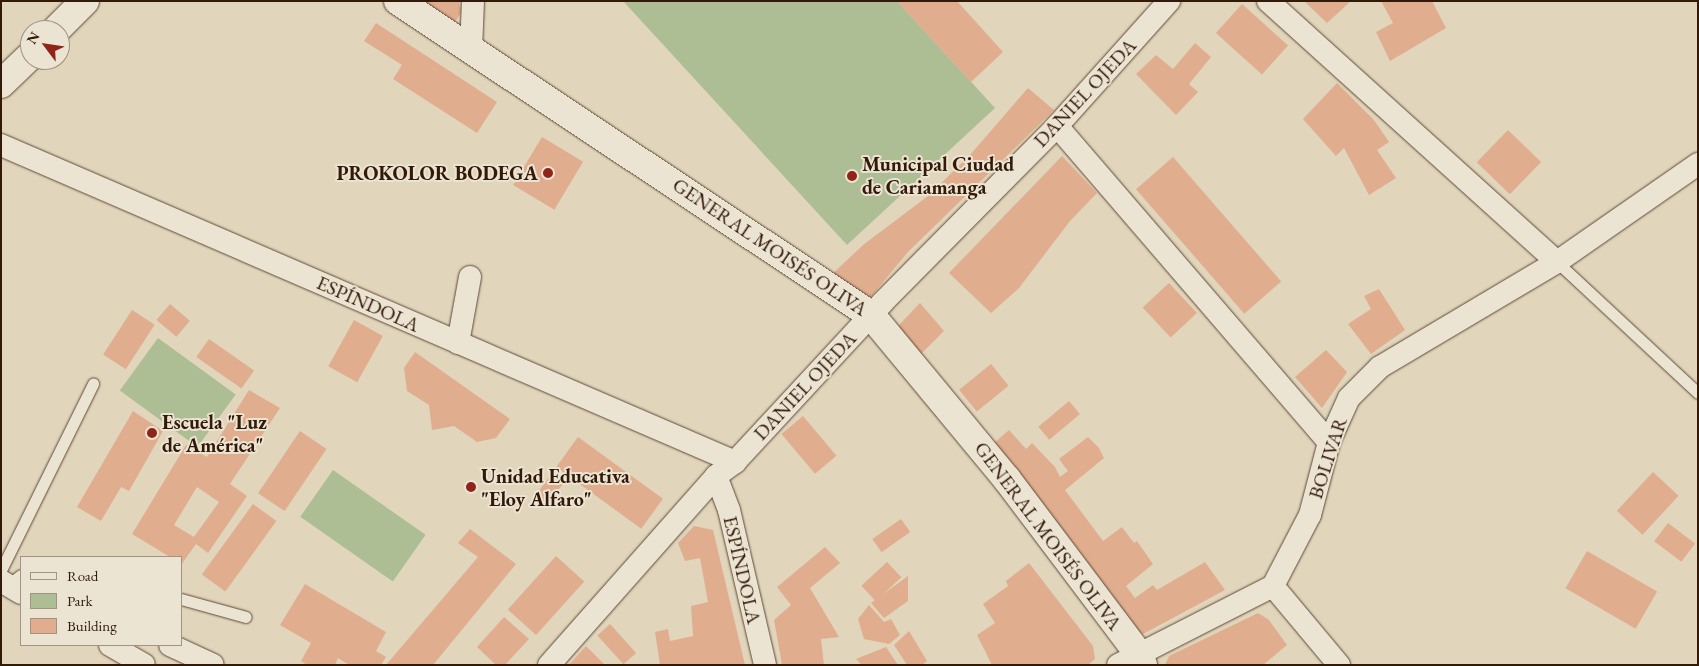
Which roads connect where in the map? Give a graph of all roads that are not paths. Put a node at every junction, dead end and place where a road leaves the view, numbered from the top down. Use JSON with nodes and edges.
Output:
{"nodes":[{"id":1,"x":85,"y":1,"type":"edge"},
{"id":2,"x":398,"y":1,"type":"edge"},
{"id":3,"x":473,"y":1,"type":"edge"},
{"id":4,"x":1169,"y":1,"type":"edge"},
{"id":5,"x":1268,"y":1,"type":"edge"},
{"id":6,"x":66,"y":20,"type":"edge"},
{"id":7,"x":471,"y":50,"type":"junction"},
{"id":8,"x":20,"y":66,"type":"edge"},
{"id":9,"x":1,"y":84,"type":"edge"},
{"id":10,"x":1057,"y":126,"type":"junction"},
{"id":11,"x":1,"y":145,"type":"edge"},
{"id":12,"x":1698,"y":164,"type":"edge"},
{"id":13,"x":1557,"y":262,"type":"junction"},
{"id":14,"x":470,"y":277,"type":"dead end"},
{"id":15,"x":871,"y":315,"type":"junction"},
{"id":16,"x":458,"y":343,"type":"junction"},
{"id":17,"x":94,"y":384,"type":"dead end"},
{"id":18,"x":1698,"y":393,"type":"edge"},
{"id":19,"x":1329,"y":442,"type":"junction"},
{"id":20,"x":734,"y":462,"type":"junction"},
{"id":21,"x":716,"y":476,"type":"junction"},
{"id":22,"x":22,"y":556,"type":"edge"},
{"id":23,"x":20,"y":560,"type":"edge"},
{"id":24,"x":11,"y":581,"type":"edge"},
{"id":25,"x":1273,"y":586,"type":"junction"},
{"id":26,"x":182,"y":599,"type":"edge"},
{"id":27,"x":246,"y":616,"type":"dead end"},
{"id":28,"x":112,"y":646,"type":"edge"},
{"id":29,"x":172,"y":646,"type":"edge"},
{"id":30,"x":1133,"y":661,"type":"edge"},
{"id":31,"x":144,"y":665,"type":"edge"},
{"id":32,"x":213,"y":665,"type":"edge"},
{"id":33,"x":549,"y":665,"type":"edge"},
{"id":34,"x":765,"y":665,"type":"edge"},
{"id":35,"x":1339,"y":665,"type":"edge"}],
"edges":[{"from":1,"to":6,"type":"main road"},
{"from":2,"to":7,"type":"main road","name":"GENERAL MOISÉS OLIVA"},
{"from":3,"to":7,"type":"street"},
{"from":4,"to":10,"type":"street","name":"DANIEL OJEDA"},
{"from":5,"to":13,"type":"street"},
{"from":7,"to":15,"type":"main road","name":"GENERAL MOISÉS OLIVA"},
{"from":8,"to":9,"type":"main road"},
{"from":10,"to":15,"type":"street","name":"DANIEL OJEDA"},
{"from":10,"to":19,"type":"street"},
{"from":11,"to":16,"type":"street","name":"ESPÍNDOLA"},
{"from":12,"to":13,"type":"street","name":"BOLIVAR"},
{"from":13,"to":18,"type":"lane"},
{"from":13,"to":19,"type":"street","name":"BOLIVAR"},
{"from":14,"to":16,"type":"street"},
{"from":15,"to":20,"type":"street","name":"DANIEL OJEDA"},
{"from":15,"to":30,"type":"main road","name":"GENERAL MOISÉS OLIVA"},
{"from":16,"to":20,"type":"street","name":"ESPÍNDOLA"},
{"from":17,"to":22,"type":"lane"},
{"from":19,"to":25,"type":"street","name":"BOLIVAR"},
{"from":20,"to":21,"type":"street","name":"DANIEL OJEDA"},
{"from":21,"to":33,"type":"street","name":"DANIEL OJEDA"},
{"from":21,"to":34,"type":"street","name":"ESPÍNDOLA"},
{"from":23,"to":24,"type":"lane"},
{"from":25,"to":30,"type":"street"},
{"from":25,"to":35,"type":"street"},
{"from":26,"to":27,"type":"lane"},
{"from":28,"to":31,"type":"street"},
{"from":29,"to":32,"type":"street"}]}
